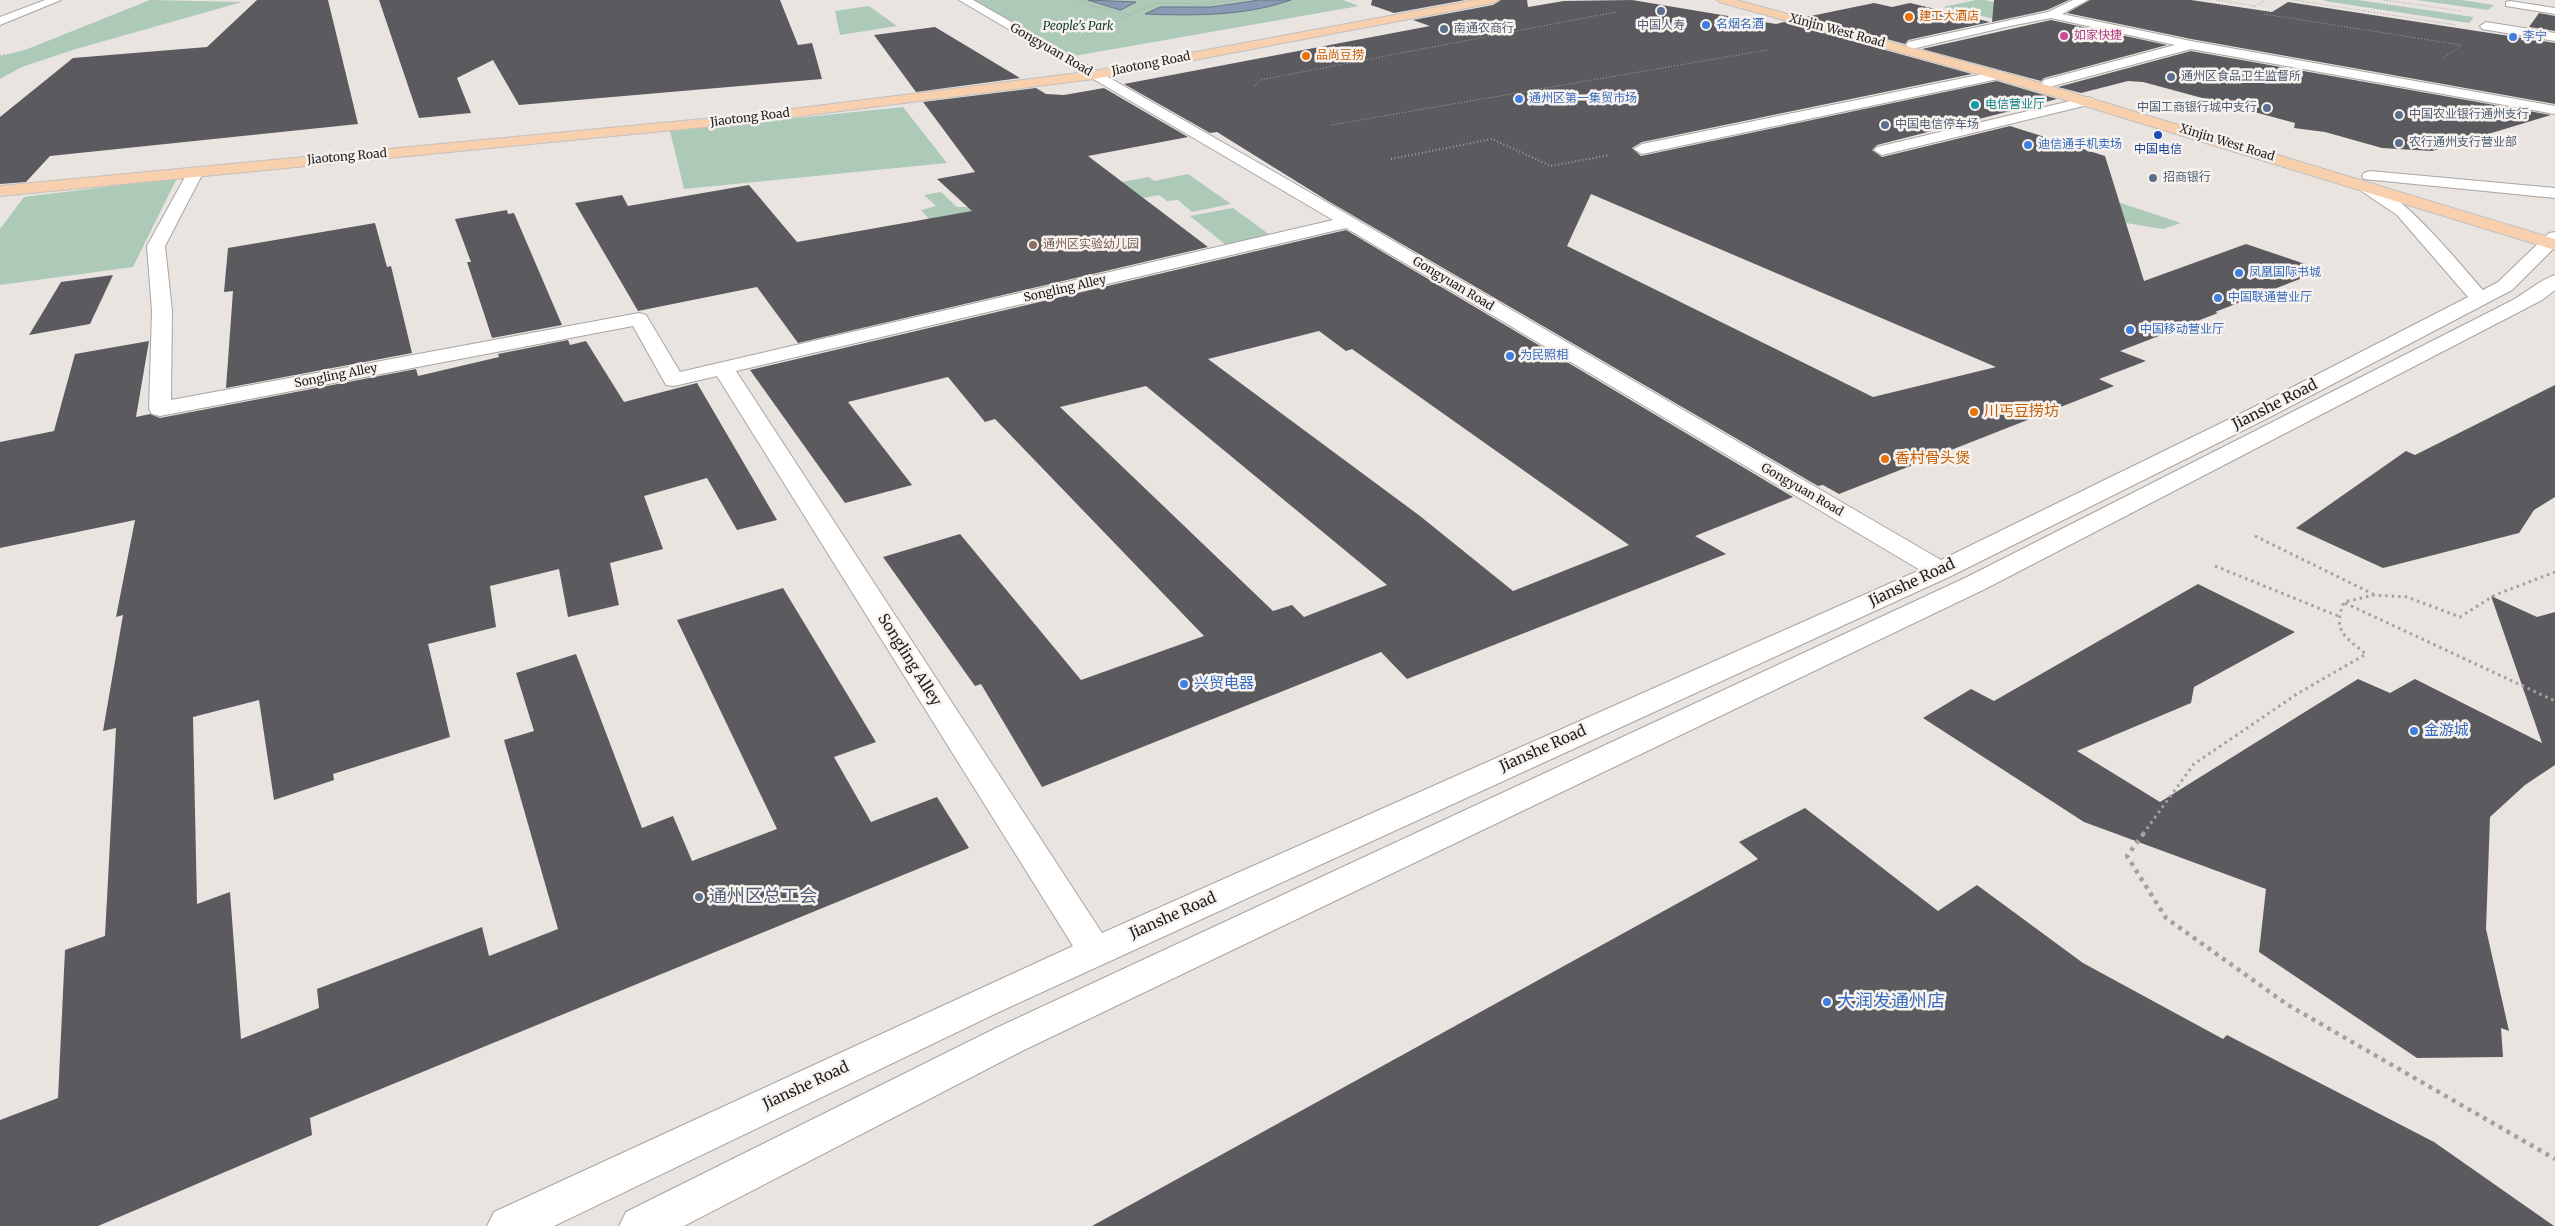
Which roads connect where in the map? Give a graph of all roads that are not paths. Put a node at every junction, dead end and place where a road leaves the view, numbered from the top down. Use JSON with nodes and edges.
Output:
{"nodes":[{"id":1,"x":55,"y":0,"type":"edge"},
{"id":2,"x":965,"y":0,"type":"edge"},
{"id":3,"x":1425,"y":0,"type":"edge"},
{"id":4,"x":1493,"y":0,"type":"edge"},
{"id":5,"x":1723,"y":0,"type":"edge"},
{"id":6,"x":1746,"y":0,"type":"edge"},
{"id":7,"x":2082,"y":0,"type":"edge"},
{"id":8,"x":2510,"y":4,"type":"dead end"},
{"id":9,"x":2555,"y":10,"type":"edge"},
{"id":10,"x":2051,"y":15,"type":"junction"},
{"id":11,"x":0,"y":21,"type":"edge"},
{"id":12,"x":2484,"y":28,"type":"road end"},
{"id":13,"x":2555,"y":37,"type":"edge"},
{"id":14,"x":1912,"y":45,"type":"junction"},
{"id":15,"x":2191,"y":45,"type":"junction"},
{"id":16,"x":1124,"y":55,"type":"dead end"},
{"id":17,"x":1075,"y":64,"type":"junction"},
{"id":18,"x":1094,"y":68,"type":"junction"},
{"id":19,"x":997,"y":73,"type":"dead end"},
{"id":20,"x":1998,"y":75,"type":"junction"},
{"id":21,"x":2049,"y":83,"type":"junction"},
{"id":22,"x":2087,"y":101,"type":"junction"},
{"id":23,"x":2555,"y":110,"type":"edge"},
{"id":24,"x":607,"y":118,"type":"dead end"},
{"id":25,"x":1642,"y":149,"type":"road end"},
{"id":26,"x":1882,"y":150,"type":"dead end"},
{"id":27,"x":196,"y":171,"type":"junction"},
{"id":28,"x":0,"y":177,"type":"edge"},
{"id":29,"x":2366,"y":181,"type":"junction"},
{"id":30,"x":0,"y":191,"type":"edge"},
{"id":31,"x":2555,"y":193,"type":"edge"},
{"id":32,"x":1348,"y":222,"type":"junction"},
{"id":33,"x":2553,"y":239,"type":"edge"},
{"id":34,"x":2555,"y":281,"type":"edge"},
{"id":35,"x":2480,"y":299,"type":"junction"},
{"id":36,"x":2516,"y":306,"type":"junction"},
{"id":37,"x":2555,"y":307,"type":"edge"},
{"id":38,"x":724,"y":368,"type":"junction"},
{"id":39,"x":1940,"y":571,"type":"junction"},
{"id":40,"x":1095,"y":951,"type":"junction"},
{"id":41,"x":509,"y":1226,"type":"edge"},
{"id":42,"x":641,"y":1226,"type":"edge"}],
"edges":[{"from":1,"to":11,"type":"street"},
{"from":2,"to":17,"type":"street","name":"Gongyuan Road"},
{"from":3,"to":16,"type":"main road","name":"Jiaotong Road"},
{"from":4,"to":18,"type":"main road","name":"Jiaotong Road"},
{"from":5,"to":20,"type":"main road","name":"Xinjin West Road"},
{"from":6,"to":14,"type":"main road","name":"Xinjin West Road"},
{"from":7,"to":10,"type":"street"},
{"from":8,"to":9,"type":"street"},
{"from":10,"to":14,"type":"street"},
{"from":10,"to":15,"type":"street"},
{"from":12,"to":13,"type":"street"},
{"from":14,"to":21,"type":"main road","name":"Xinjin West Road"},
{"from":15,"to":21,"type":"street"},
{"from":15,"to":23,"type":"street"},
{"from":17,"to":18,"type":"main road","name":"Jiaotong Road"},
{"from":17,"to":19,"type":"main road","name":"Jiaotong Road"},
{"from":18,"to":27,"type":"main road","name":"Jiaotong Road"},
{"from":18,"to":32,"type":"street","name":"Gongyuan Road"},
{"from":20,"to":22,"type":"main road","name":"Xinjin West Road"},
{"from":20,"to":25,"type":"street"},
{"from":21,"to":29,"type":"main road","name":"Xinjin West Road"},
{"from":22,"to":26,"type":"street"},
{"from":22,"to":29,"type":"main road","name":"Xinjin West Road"},
{"from":24,"to":28,"type":"main road","name":"Jiaotong Road"},
{"from":27,"to":30,"type":"main road","name":"Jiaotong Road"},
{"from":27,"to":38,"type":"street","name":"Songling Alley"},
{"from":29,"to":31,"type":"street"},
{"from":29,"to":33,"type":"main road","name":"Xinjin West Road"},
{"from":29,"to":35,"type":"street"},
{"from":32,"to":38,"type":"street","name":"Songling Alley"},
{"from":32,"to":39,"type":"street","name":"Gongyuan Road"},
{"from":33,"to":35,"type":"street","name":"Jianshe Road"},
{"from":34,"to":36,"type":"street","name":"Jianshe Road"},
{"from":35,"to":39,"type":"street","name":"Jianshe Road"},
{"from":36,"to":37,"type":"street"},
{"from":36,"to":42,"type":"street","name":"Jianshe Road"},
{"from":38,"to":40,"type":"street","name":"Songling Alley"},
{"from":39,"to":40,"type":"street","name":"Jianshe Road"},
{"from":40,"to":41,"type":"street","name":"Jianshe Road"}]}
